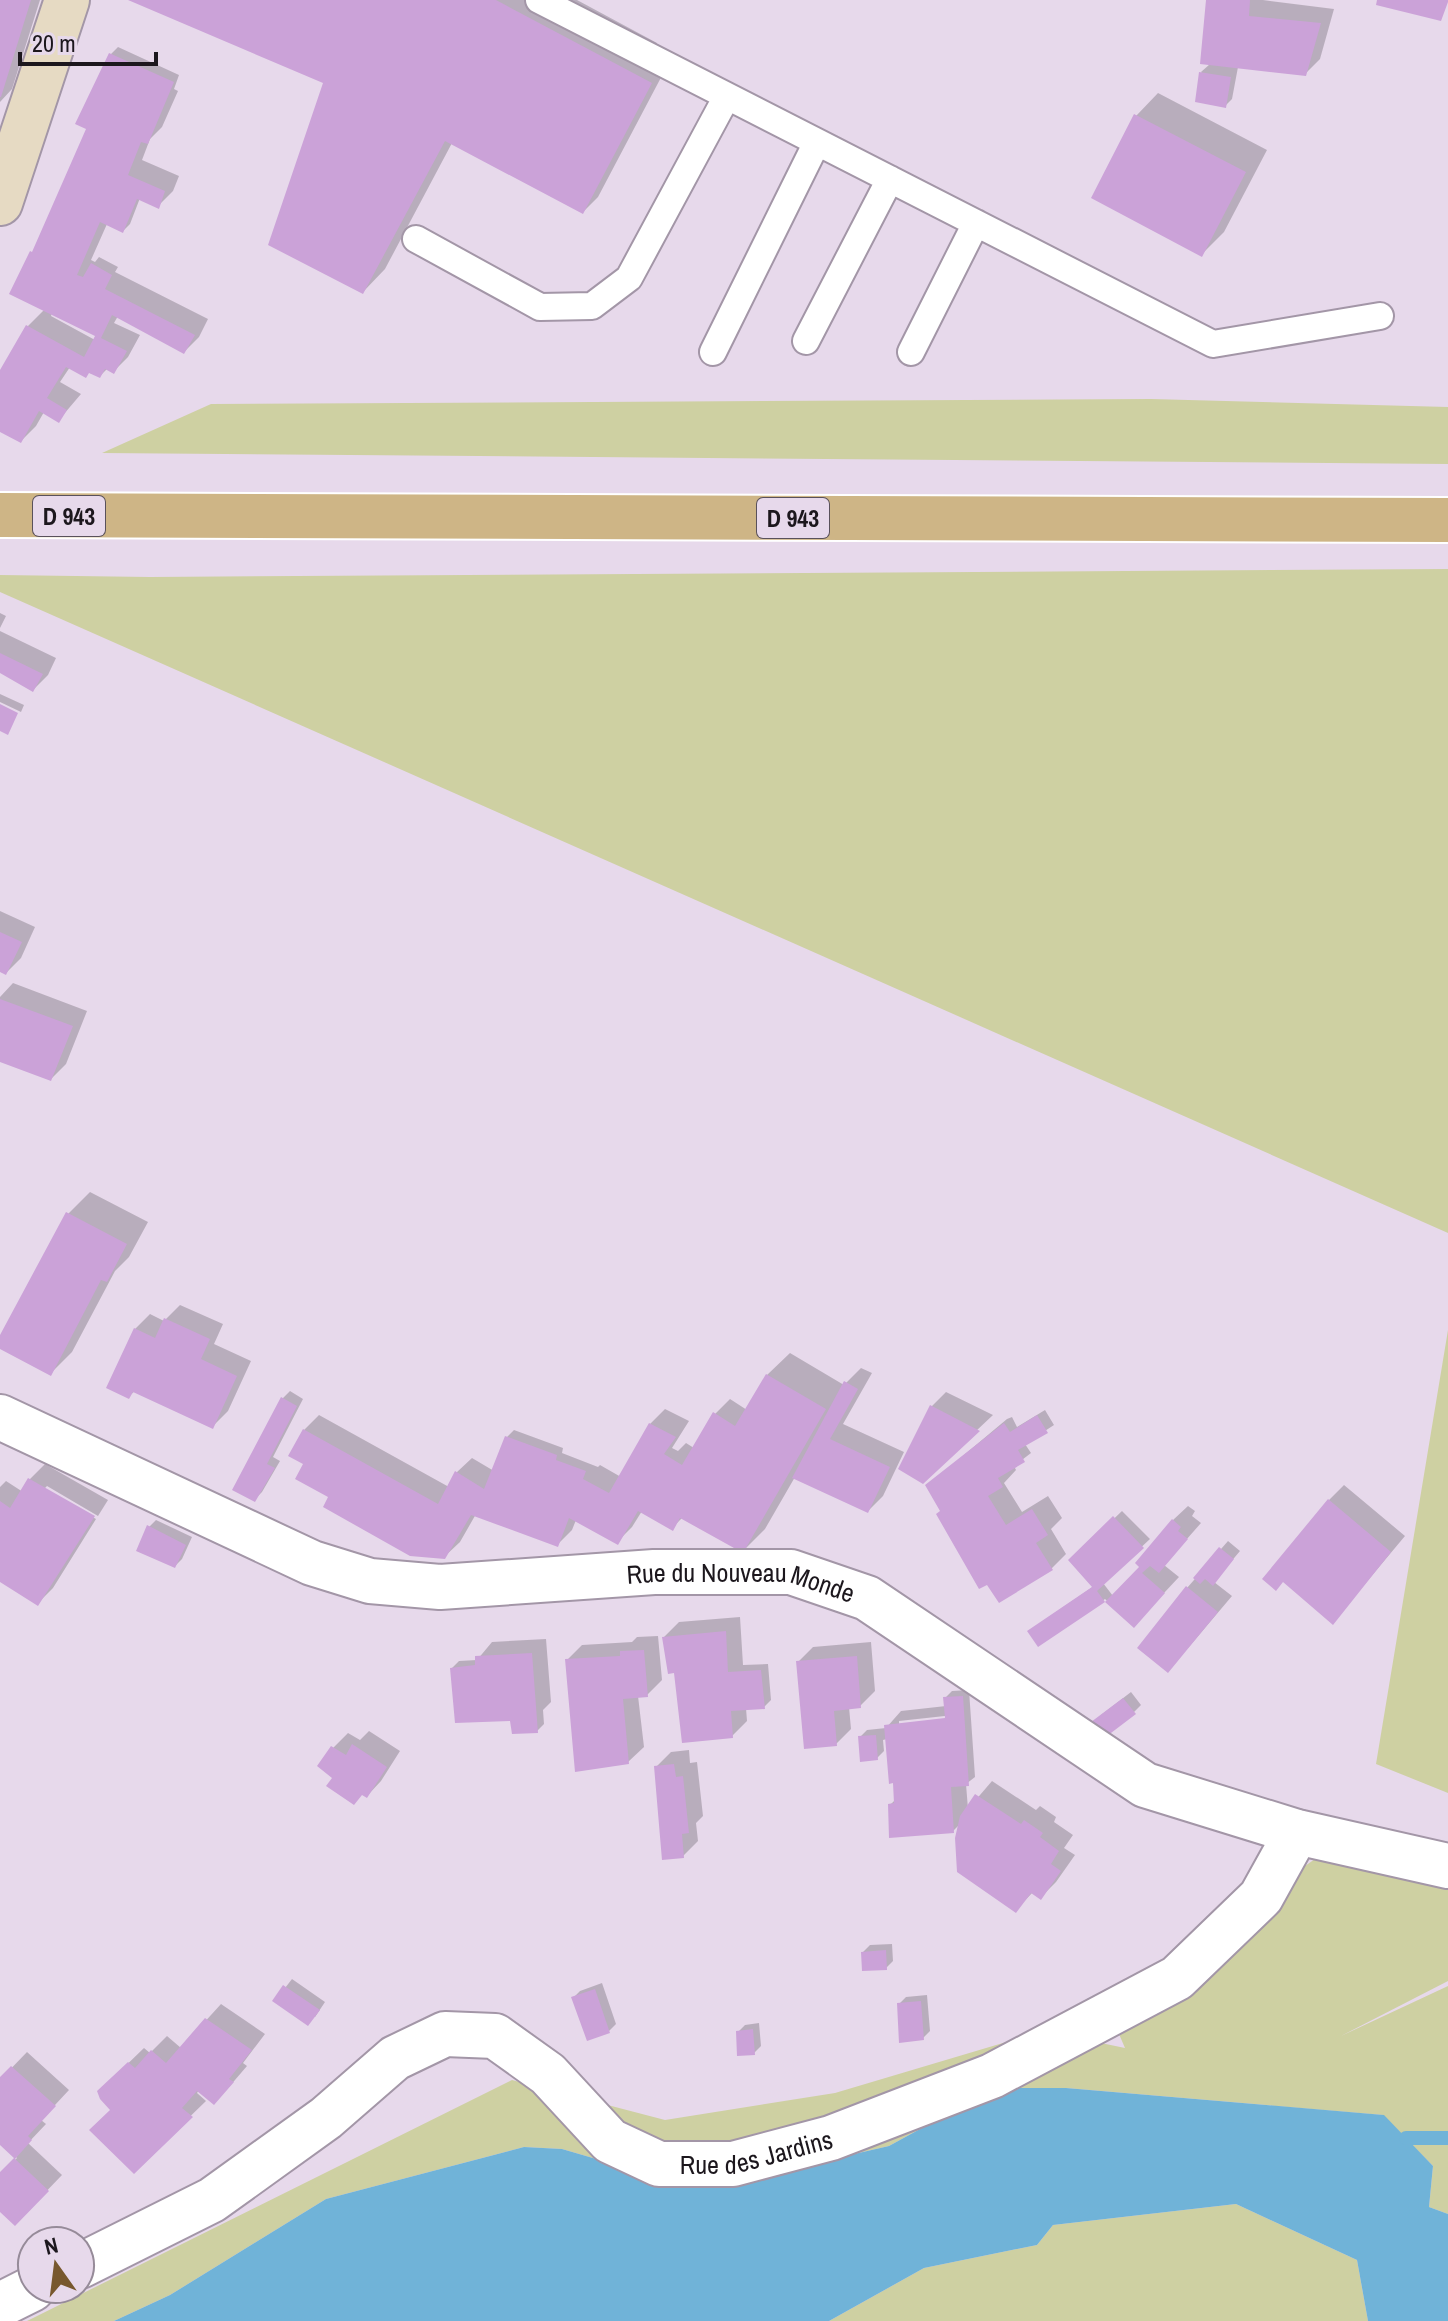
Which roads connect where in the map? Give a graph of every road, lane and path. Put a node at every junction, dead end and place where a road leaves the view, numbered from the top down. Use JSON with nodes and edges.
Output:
{"nodes":[{"id":1,"x":67,"y":0,"type":"edge"},
{"id":2,"x":539,"y":0,"type":"edge"},
{"id":3,"x":727,"y":96,"type":"junction"},
{"id":4,"x":817,"y":142,"type":"junction"},
{"id":5,"x":890,"y":179,"type":"junction"},
{"id":6,"x":0,"y":203,"type":"edge"},
{"id":7,"x":976,"y":223,"type":"junction"},
{"id":8,"x":416,"y":239,"type":"dead end"},
{"id":9,"x":1380,"y":316,"type":"dead end"},
{"id":10,"x":806,"y":341,"type":"dead end"},
{"id":11,"x":713,"y":352,"type":"dead end"},
{"id":12,"x":911,"y":352,"type":"dead end"},
{"id":13,"x":0,"y":515,"type":"edge"},
{"id":14,"x":1448,"y":520,"type":"edge"},
{"id":15,"x":0,"y":1417,"type":"edge"},
{"id":16,"x":1297,"y":1832,"type":"junction"},
{"id":17,"x":1448,"y":1866,"type":"edge"},
{"id":18,"x":96,"y":2258,"type":"edge"}],
"edges":[{"from":1,"to":6,"type":"street"},
{"from":2,"to":3,"type":"lane"},
{"from":3,"to":4,"type":"lane"},
{"from":3,"to":8,"type":"lane"},
{"from":4,"to":5,"type":"lane"},
{"from":4,"to":11,"type":"lane"},
{"from":5,"to":7,"type":"lane"},
{"from":5,"to":10,"type":"lane"},
{"from":7,"to":9,"type":"lane"},
{"from":7,"to":12,"type":"lane"},
{"from":13,"to":14,"type":"main road","number":"D 943"},
{"from":15,"to":16,"type":"street","name":"Rue du Nouveau Monde"},
{"from":16,"to":17,"type":"street","name":"Rue du Nouveau Monde"},
{"from":16,"to":18,"type":"street","name":"Rue des Jardins"}]}
